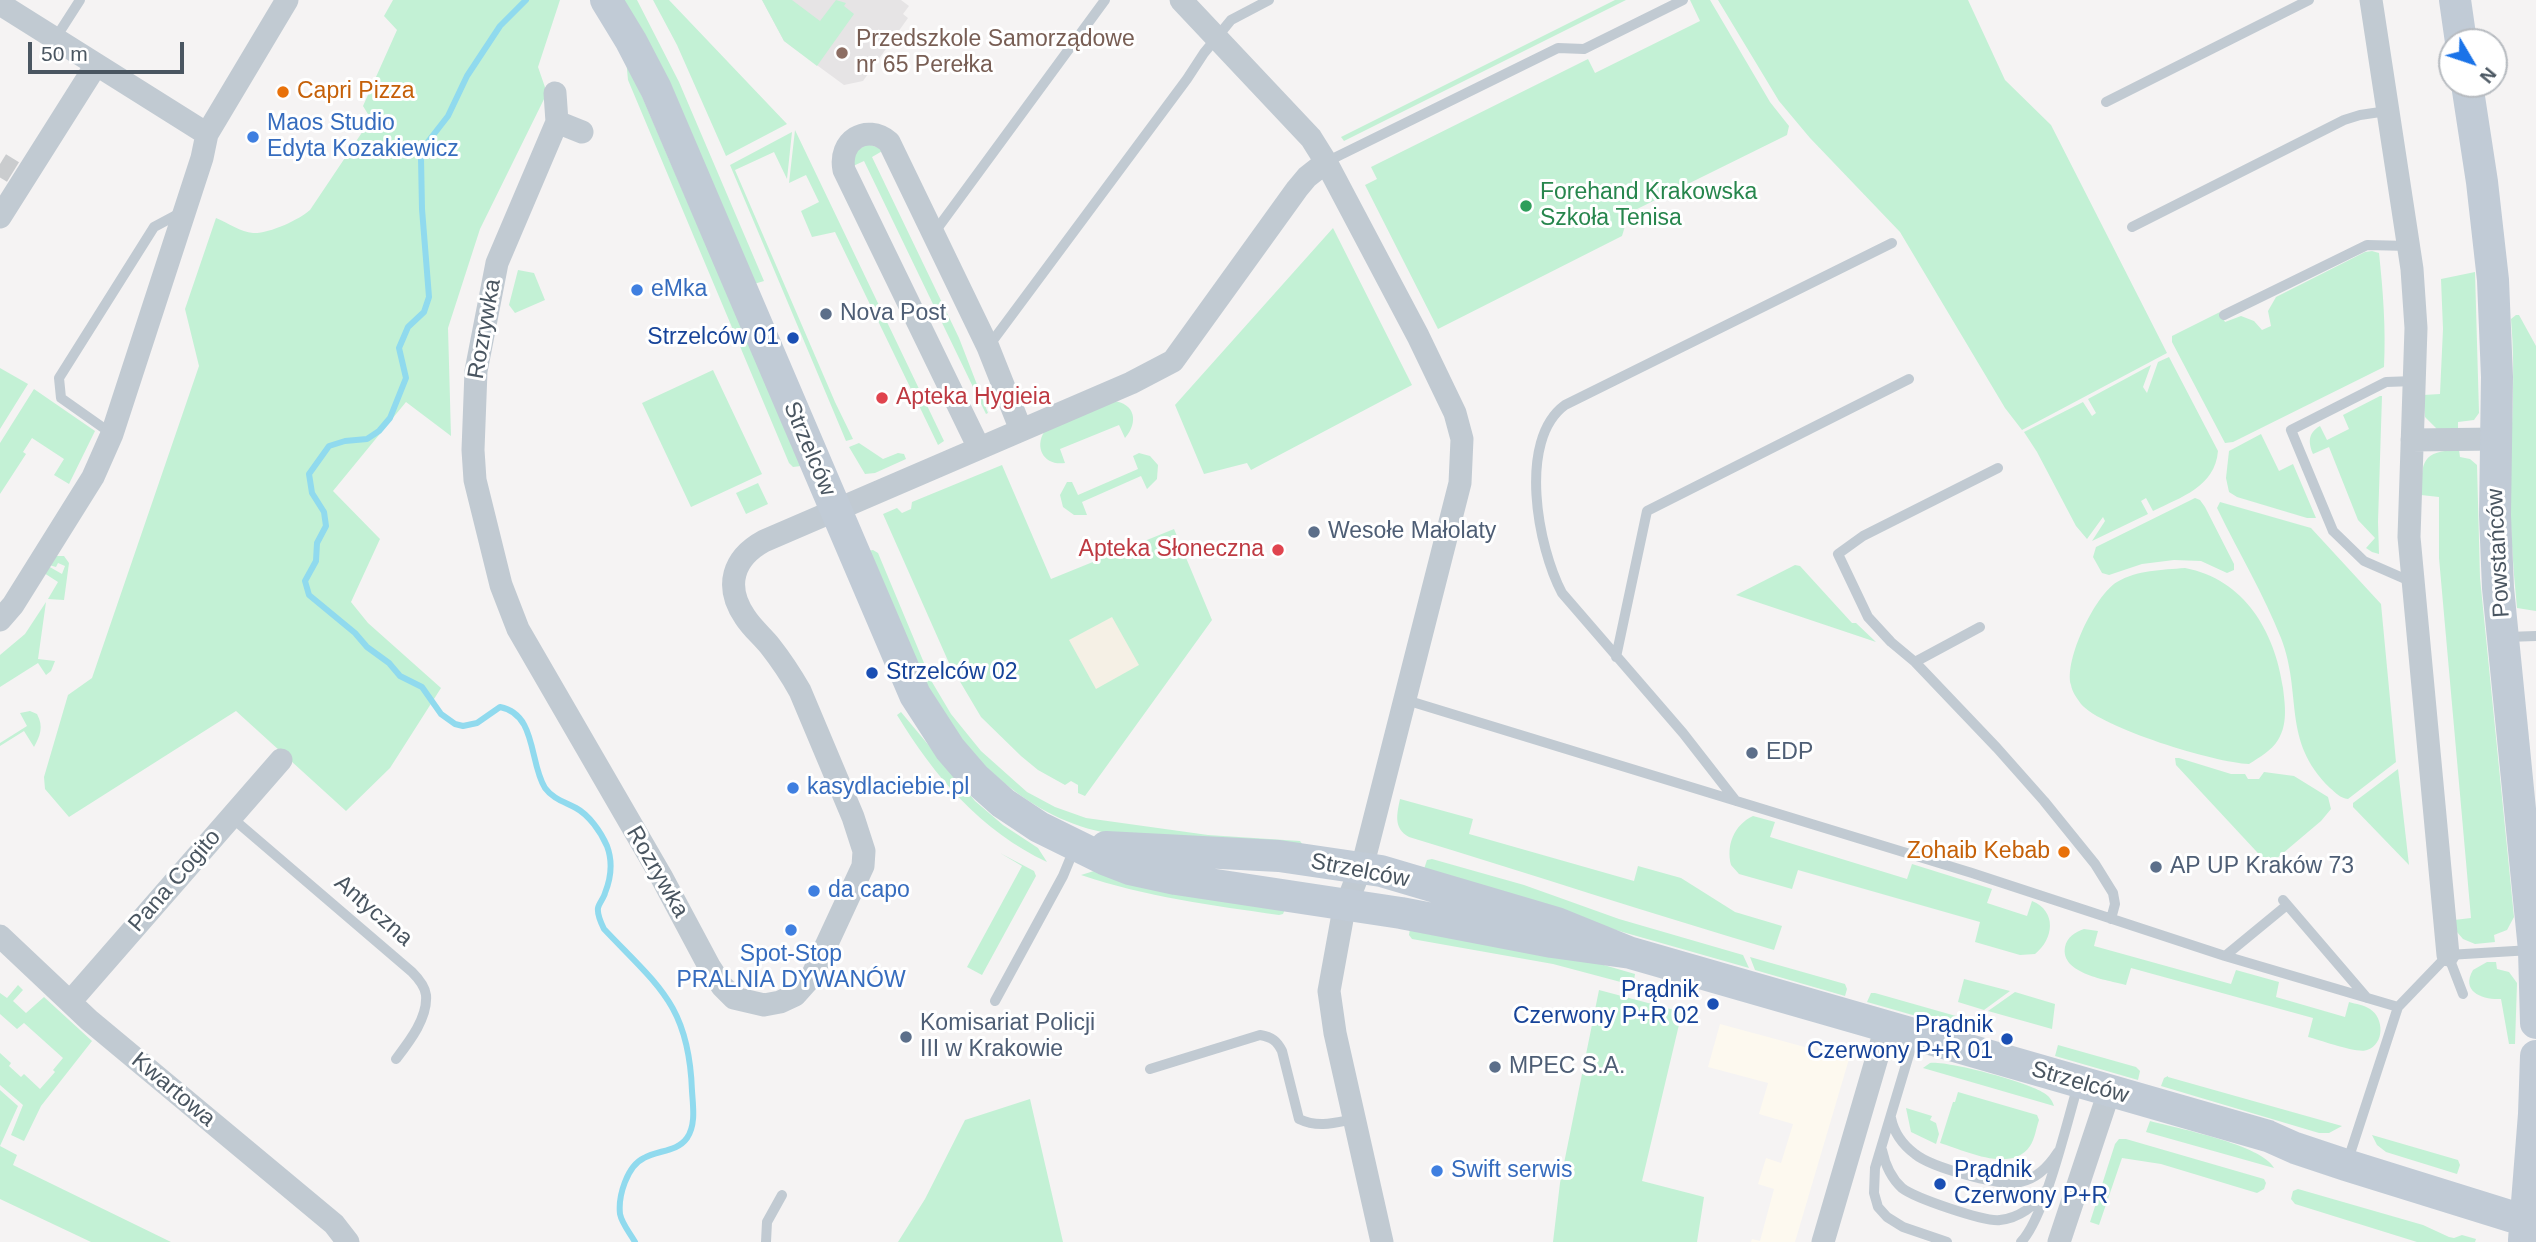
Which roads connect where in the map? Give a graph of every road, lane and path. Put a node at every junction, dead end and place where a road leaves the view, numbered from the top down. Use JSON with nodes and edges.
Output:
{"nodes":[{"id":1,"x":80,"y":0,"type":"edge"},
{"id":2,"x":287,"y":0,"type":"edge"},
{"id":3,"x":606,"y":0,"type":"edge"},
{"id":4,"x":1105,"y":0,"type":"edge"},
{"id":5,"x":1181,"y":0,"type":"edge"},
{"id":6,"x":1269,"y":0,"type":"edge"},
{"id":7,"x":1684,"y":0,"type":"edge"},
{"id":8,"x":2309,"y":0,"type":"edge"},
{"id":9,"x":2371,"y":0,"type":"edge"},
{"id":10,"x":2455,"y":0,"type":"edge"},
{"id":11,"x":0,"y":4,"type":"edge"},
{"id":12,"x":2459,"y":28,"type":"edge"},
{"id":13,"x":1216,"y":38,"type":"junction"},
{"id":14,"x":55,"y":39,"type":"junction"},
{"id":15,"x":96,"y":65,"type":"junction"},
{"id":16,"x":555,"y":93,"type":"dead end"},
{"id":17,"x":2469,"y":98,"type":"edge"},
{"id":18,"x":2106,"y":102,"type":"dead end"},
{"id":19,"x":2387,"y":111,"type":"junction"},
{"id":20,"x":556,"y":122,"type":"junction"},
{"id":21,"x":582,"y":132,"type":"dead end"},
{"id":22,"x":207,"y":134,"type":"junction"},
{"id":23,"x":1326,"y":162,"type":"junction"},
{"id":24,"x":185,"y":211,"type":"junction"},
{"id":25,"x":0,"y":218,"type":"edge"},
{"id":26,"x":2132,"y":227,"type":"dead end"},
{"id":27,"x":934,"y":233,"type":"junction"},
{"id":28,"x":1892,"y":243,"type":"dead end"},
{"id":29,"x":2409,"y":246,"type":"junction"},
{"id":30,"x":2224,"y":315,"type":"dead end"},
{"id":31,"x":988,"y":346,"type":"junction"},
{"id":32,"x":1909,"y":379,"type":"dead end"},
{"id":33,"x":2414,"y":381,"type":"junction"},
{"id":34,"x":1021,"y":430,"type":"junction"},
{"id":35,"x":112,"y":434,"type":"junction"},
{"id":36,"x":2497,"y":439,"type":"junction"},
{"id":37,"x":2412,"y":440,"type":"junction"},
{"id":38,"x":979,"y":448,"type":"junction"},
{"id":39,"x":1998,"y":468,"type":"dead end"},
{"id":40,"x":835,"y":511,"type":"junction"},
{"id":41,"x":2412,"y":582,"type":"junction"},
{"id":42,"x":0,"y":620,"type":"edge"},
{"id":43,"x":1980,"y":627,"type":"dead end"},
{"id":44,"x":2536,"y":636,"type":"edge"},
{"id":45,"x":2504,"y":637,"type":"junction"},
{"id":46,"x":1616,"y":657,"type":"junction"},
{"id":47,"x":1915,"y":662,"type":"junction"},
{"id":48,"x":1406,"y":701,"type":"junction"},
{"id":49,"x":281,"y":760,"type":"dead end"},
{"id":50,"x":1736,"y":801,"type":"junction"},
{"id":51,"x":231,"y":817,"type":"junction"},
{"id":52,"x":2528,"y":819,"type":"edge"},
{"id":53,"x":1077,"y":845,"type":"junction"},
{"id":54,"x":1361,"y":868,"type":"junction"},
{"id":55,"x":1347,"y":905,"type":"junction"},
{"id":56,"x":2110,"y":919,"type":"junction"},
{"id":57,"x":0,"y":936,"type":"edge"},
{"id":58,"x":2534,"y":950,"type":"junction"},
{"id":59,"x":1631,"y":954,"type":"junction"},
{"id":60,"x":2448,"y":955,"type":"junction"},
{"id":61,"x":2225,"y":956,"type":"junction"},
{"id":62,"x":2463,"y":994,"type":"dead end"},
{"id":63,"x":2367,"y":998,"type":"junction"},
{"id":64,"x":995,"y":1000,"type":"dead end"},
{"id":65,"x":70,"y":1002,"type":"junction"},
{"id":66,"x":2398,"y":1007,"type":"junction"},
{"id":67,"x":2536,"y":1023,"type":"edge"},
{"id":68,"x":1900,"y":1031,"type":"junction"},
{"id":69,"x":2536,"y":1056,"type":"edge"},
{"id":70,"x":396,"y":1059,"type":"dead end"},
{"id":71,"x":1150,"y":1069,"type":"dead end"},
{"id":72,"x":2078,"y":1083,"type":"junction"},
{"id":73,"x":2109,"y":1092,"type":"junction"},
{"id":74,"x":1891,"y":1115,"type":"junction"},
{"id":75,"x":1354,"y":1119,"type":"junction"},
{"id":76,"x":1881,"y":1147,"type":"junction"},
{"id":77,"x":2058,"y":1152,"type":"junction"},
{"id":78,"x":2346,"y":1165,"type":"junction"},
{"id":79,"x":2045,"y":1191,"type":"junction"},
{"id":80,"x":782,"y":1195,"type":"dead end"},
{"id":81,"x":2527,"y":1235,"type":"edge"},
{"id":82,"x":348,"y":1242,"type":"edge"},
{"id":83,"x":766,"y":1242,"type":"edge"},
{"id":84,"x":1382,"y":1242,"type":"edge"},
{"id":85,"x":1823,"y":1242,"type":"edge"},
{"id":86,"x":1947,"y":1242,"type":"edge"},
{"id":87,"x":2021,"y":1242,"type":"edge"},
{"id":88,"x":2059,"y":1242,"type":"edge"}],
"edges":[{"from":1,"to":14,"type":"lane"},
{"from":2,"to":22,"type":"street"},
{"from":3,"to":40,"type":"street","name":"Strzelców"},
{"from":4,"to":27,"type":"lane"},
{"from":5,"to":13,"type":"street"},
{"from":6,"to":13,"type":"lane"},
{"from":7,"to":23,"type":"lane"},
{"from":8,"to":18,"type":"lane"},
{"from":9,"to":19,"type":"street"},
{"from":10,"to":12,"type":"street"},
{"from":11,"to":14,"type":"street"},
{"from":13,"to":23,"type":"street"},
{"from":13,"to":31,"type":"lane"},
{"from":14,"to":15,"type":"street"},
{"from":15,"to":22,"type":"street"},
{"from":15,"to":25,"type":"street"},
{"from":16,"to":20,"type":"street","name":"Rozrywka"},
{"from":17,"to":36,"type":"street","name":"Powstańców"},
{"from":19,"to":26,"type":"lane"},
{"from":19,"to":29,"type":"street"},
{"from":20,"to":21,"type":"street"},
{"from":20,"to":40,"type":"street","name":"Rozrywka"},
{"from":22,"to":24,"type":"street"},
{"from":23,"to":34,"type":"street","name":"Rozrywka"},
{"from":23,"to":48,"type":"street"},
{"from":24,"to":35,"type":"street"},
{"from":24,"to":35,"type":"lane"},
{"from":27,"to":31,"type":"street"},
{"from":27,"to":38,"type":"street"},
{"from":28,"to":46,"type":"lane"},
{"from":29,"to":30,"type":"lane"},
{"from":29,"to":33,"type":"street"},
{"from":31,"to":34,"type":"street"},
{"from":32,"to":46,"type":"lane"},
{"from":33,"to":37,"type":"street"},
{"from":33,"to":41,"type":"lane"},
{"from":34,"to":38,"type":"street","name":"Rozrywka"},
{"from":35,"to":42,"type":"street"},
{"from":36,"to":37,"type":"street"},
{"from":36,"to":45,"type":"street","name":"Powstańców"},
{"from":37,"to":41,"type":"street"},
{"from":38,"to":40,"type":"street","name":"Rozrywka"},
{"from":39,"to":47,"type":"lane"},
{"from":40,"to":53,"type":"street","name":"Strzelców"},
{"from":41,"to":60,"type":"street"},
{"from":43,"to":47,"type":"lane"},
{"from":44,"to":45,"type":"lane"},
{"from":45,"to":52,"type":"street","name":"Powstańców"},
{"from":46,"to":50,"type":"lane"},
{"from":47,"to":56,"type":"lane"},
{"from":48,"to":50,"type":"lane"},
{"from":48,"to":54,"type":"street"},
{"from":49,"to":51,"type":"street","name":"Pana Cogito"},
{"from":50,"to":56,"type":"lane"},
{"from":51,"to":65,"type":"street","name":"Pana Cogito"},
{"from":51,"to":70,"type":"lane","name":"Antyczna"},
{"from":52,"to":58,"type":"street","name":"Powstańców"},
{"from":53,"to":54,"type":"street","name":"Strzelców"},
{"from":53,"to":55,"type":"street","name":"Strzelców"},
{"from":53,"to":64,"type":"lane"},
{"from":54,"to":55,"type":"street"},
{"from":54,"to":59,"type":"street","name":"Strzelców"},
{"from":55,"to":59,"type":"street","name":"Strzelców"},
{"from":55,"to":75,"type":"street"},
{"from":56,"to":61,"type":"lane"},
{"from":57,"to":65,"type":"street","name":"Kwartowa"},
{"from":58,"to":60,"type":"lane"},
{"from":58,"to":67,"type":"street","name":"Powstańców"},
{"from":59,"to":68,"type":"street","name":"Strzelców"},
{"from":60,"to":62,"type":"lane"},
{"from":60,"to":66,"type":"lane"},
{"from":61,"to":63,"type":"lane"},
{"from":61,"to":63,"type":"lane"},
{"from":63,"to":66,"type":"lane"},
{"from":65,"to":82,"type":"street","name":"Kwartowa"},
{"from":66,"to":78,"type":"lane"},
{"from":68,"to":72,"type":"street","name":"Strzelców"},
{"from":68,"to":74,"type":"lane"},
{"from":68,"to":85,"type":"street"},
{"from":69,"to":81,"type":"street"},
{"from":71,"to":75,"type":"lane"},
{"from":72,"to":73,"type":"street","name":"Strzelców"},
{"from":72,"to":77,"type":"lane"},
{"from":73,"to":78,"type":"street","name":"Strzelców"},
{"from":73,"to":88,"type":"street"},
{"from":74,"to":76,"type":"lane"},
{"from":74,"to":77,"type":"lane"},
{"from":75,"to":84,"type":"street"},
{"from":76,"to":79,"type":"lane"},
{"from":76,"to":86,"type":"lane"},
{"from":77,"to":79,"type":"lane"},
{"from":78,"to":81,"type":"street","name":"Strzelców"},
{"from":79,"to":87,"type":"lane"},
{"from":80,"to":83,"type":"lane"}]}
